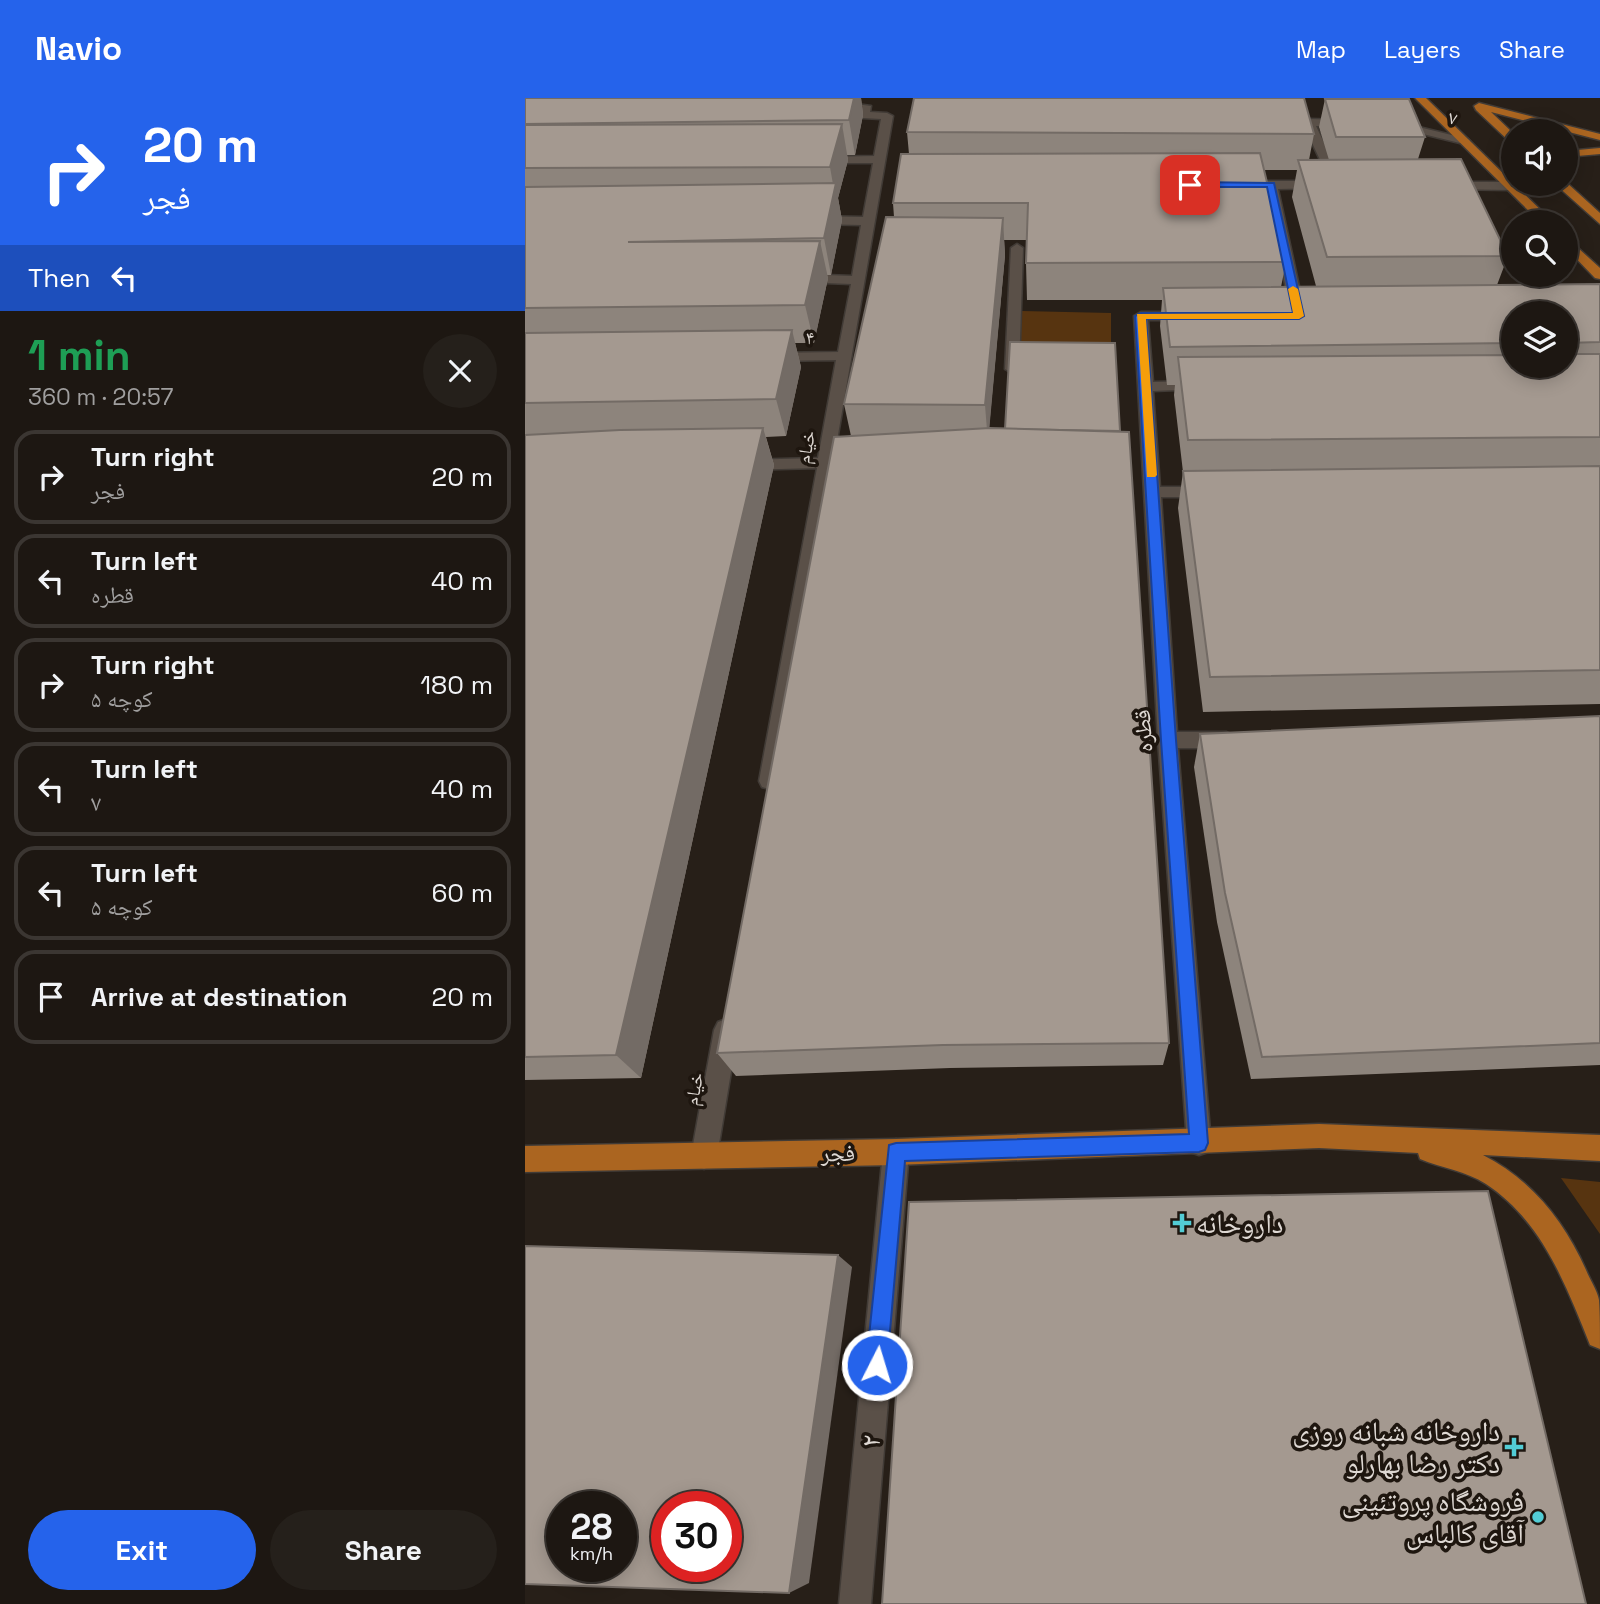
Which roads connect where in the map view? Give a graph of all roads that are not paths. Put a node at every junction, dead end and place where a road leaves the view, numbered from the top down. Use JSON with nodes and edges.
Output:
{"nodes":[{"id":1,"x":1420,"y":98,"type":"edge"},
{"id":2,"x":1474,"y":102,"type":"edge"},
{"id":3,"x":822,"y":104,"type":"edge"},
{"id":4,"x":1308,"y":122,"type":"junction"},
{"id":5,"x":1267,"y":123,"type":"edge"},
{"id":6,"x":1359,"y":123,"type":"edge"},
{"id":7,"x":1384,"y":124,"type":"edge"},
{"id":8,"x":1501,"y":128,"type":"edge"},
{"id":9,"x":1600,"y":137,"type":"edge"},
{"id":10,"x":1464,"y":141,"type":"junction"},
{"id":11,"x":1600,"y":151,"type":"edge"},
{"id":12,"x":1578,"y":153,"type":"edge"},
{"id":13,"x":879,"y":159,"type":"junction"},
{"id":14,"x":807,"y":160,"type":"edge"},
{"id":15,"x":1501,"y":176,"type":"edge"},
{"id":16,"x":1229,"y":185,"type":"edge"},
{"id":17,"x":1271,"y":185,"type":"junction"},
{"id":18,"x":1338,"y":185,"type":"junction"},
{"id":19,"x":1351,"y":185,"type":"edge"},
{"id":20,"x":1431,"y":186,"type":"edge"},
{"id":21,"x":1501,"y":186,"type":"edge"},
{"id":22,"x":1521,"y":196,"type":"edge"},
{"id":23,"x":1574,"y":196,"type":"edge"},
{"id":24,"x":1600,"y":201,"type":"edge"},
{"id":25,"x":1535,"y":210,"type":"edge"},
{"id":26,"x":1596,"y":216,"type":"edge"},
{"id":27,"x":801,"y":220,"type":"edge"},
{"id":28,"x":868,"y":221,"type":"junction"},
{"id":29,"x":1018,"y":248,"type":"dead end"},
{"id":30,"x":1578,"y":254,"type":"edge"},
{"id":31,"x":1600,"y":275,"type":"edge"},
{"id":32,"x":786,"y":278,"type":"edge"},
{"id":33,"x":858,"y":280,"type":"junction"},
{"id":34,"x":1206,"y":316,"type":"edge"},
{"id":35,"x":1299,"y":316,"type":"edge"},
{"id":36,"x":844,"y":356,"type":"junction"},
{"id":37,"x":761,"y":357,"type":"edge"},
{"id":38,"x":1011,"y":385,"type":"edge"},
{"id":39,"x":1221,"y":385,"type":"edge"},
{"id":40,"x":1146,"y":387,"type":"junction"},
{"id":41,"x":824,"y":463,"type":"junction"},
{"id":42,"x":850,"y":463,"type":"edge"},
{"id":43,"x":733,"y":465,"type":"edge"},
{"id":44,"x":1152,"y":492,"type":"junction"},
{"id":45,"x":1222,"y":492,"type":"edge"},
{"id":46,"x":1168,"y":740,"type":"junction"},
{"id":47,"x":1252,"y":740,"type":"edge"},
{"id":48,"x":765,"y":802,"type":"edge"},
{"id":49,"x":728,"y":1020,"type":"edge"},
{"id":50,"x":1319,"y":1136,"type":"junction"},
{"id":51,"x":1199,"y":1143,"type":"junction"},
{"id":52,"x":1600,"y":1148,"type":"edge"},
{"id":53,"x":896,"y":1152,"type":"junction"},
{"id":54,"x":704,"y":1156,"type":"junction"},
{"id":55,"x":525,"y":1159,"type":"edge"},
{"id":56,"x":1600,"y":1335,"type":"edge"},
{"id":57,"x":855,"y":1604,"type":"edge"}],
"edges":[{"from":1,"to":10,"type":"main road"},
{"from":2,"to":8,"type":"main road"},
{"from":2,"to":9,"type":"main road"},
{"from":3,"to":13,"type":"street","name":"خیام"},
{"from":4,"to":5,"type":"street"},
{"from":4,"to":6,"type":"street"},
{"from":4,"to":18,"type":"street"},
{"from":7,"to":10,"type":"street","name":"۷"},
{"from":10,"to":15,"type":"main road"},
{"from":11,"to":12,"type":"main road"},
{"from":13,"to":14,"type":"street"},
{"from":13,"to":28,"type":"street","name":"خیام"},
{"from":16,"to":17,"type":"street"},
{"from":17,"to":18,"type":"street"},
{"from":17,"to":35,"type":"street"},
{"from":18,"to":19,"type":"street"},
{"from":20,"to":21,"type":"street"},
{"from":22,"to":25,"type":"main road"},
{"from":23,"to":26,"type":"main road"},
{"from":24,"to":26,"type":"main road"},
{"from":27,"to":28,"type":"street"},
{"from":28,"to":33,"type":"street","name":"خیام"},
{"from":29,"to":38,"type":"street"},
{"from":30,"to":31,"type":"main road"},
{"from":32,"to":33,"type":"street"},
{"from":33,"to":36,"type":"street","name":"خیام"},
{"from":34,"to":40,"type":"street","name":"قطره"},
{"from":36,"to":37,"type":"street","name":"۴"},
{"from":36,"to":41,"type":"street","name":"خیام"},
{"from":39,"to":40,"type":"street"},
{"from":40,"to":44,"type":"street","name":"قطره"},
{"from":41,"to":42,"type":"street"},
{"from":41,"to":43,"type":"street"},
{"from":41,"to":48,"type":"street","name":"خیام"},
{"from":44,"to":45,"type":"street"},
{"from":44,"to":46,"type":"street","name":"قطره"},
{"from":46,"to":47,"type":"street"},
{"from":46,"to":51,"type":"street","name":"قطره"},
{"from":49,"to":54,"type":"street","name":"خیام"},
{"from":50,"to":51,"type":"main road","name":"فجر"},
{"from":50,"to":52,"type":"main road"},
{"from":50,"to":56,"type":"main road"},
{"from":51,"to":53,"type":"main road","name":"فجر"},
{"from":53,"to":54,"type":"main road","name":"فجر"},
{"from":53,"to":57,"type":"street","name":"۲"},
{"from":54,"to":55,"type":"main road","name":"فجر"}]}
